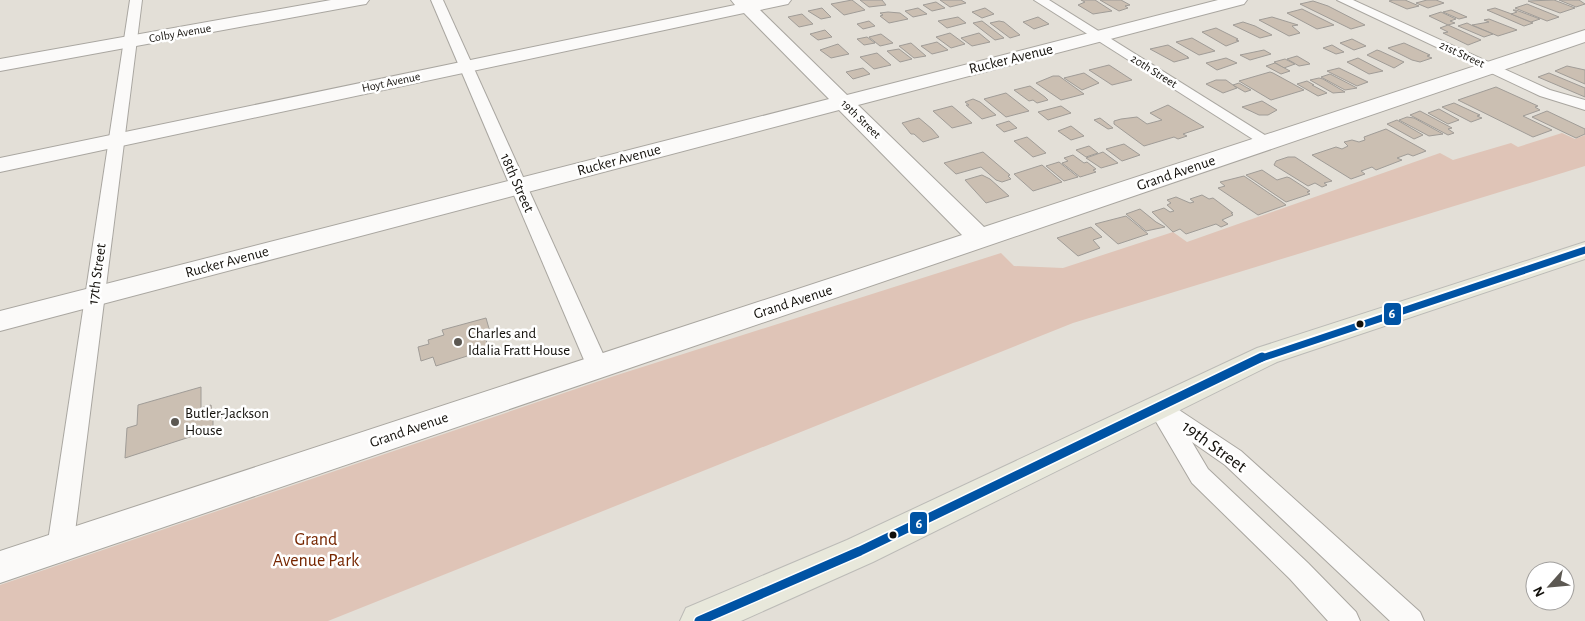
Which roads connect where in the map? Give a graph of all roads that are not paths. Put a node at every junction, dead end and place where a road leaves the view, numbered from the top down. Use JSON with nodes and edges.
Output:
{"nodes":[{"id":1,"x":136,"y":0,"type":"edge"},
{"id":2,"x":317,"y":0,"type":"edge"},
{"id":3,"x":360,"y":0,"type":"edge"},
{"id":4,"x":437,"y":0,"type":"edge"},
{"id":5,"x":782,"y":0,"type":"edge"},
{"id":6,"x":1040,"y":0,"type":"edge"},
{"id":7,"x":1238,"y":0,"type":"edge"},
{"id":8,"x":1343,"y":0,"type":"edge"},
{"id":9,"x":744,"y":4,"type":"edge"},
{"id":10,"x":1098,"y":36,"type":"junction"},
{"id":11,"x":1585,"y":36,"type":"edge"},
{"id":12,"x":131,"y":37,"type":"junction"},
{"id":13,"x":0,"y":56,"type":"edge"},
{"id":14,"x":0,"y":65,"type":"edge"},
{"id":15,"x":466,"y":66,"type":"junction"},
{"id":16,"x":1490,"y":68,"type":"junction"},
{"id":17,"x":844,"y":102,"type":"junction"},
{"id":18,"x":1584,"y":105,"type":"edge"},
{"id":19,"x":117,"y":140,"type":"junction"},
{"id":20,"x":1268,"y":142,"type":"junction"},
{"id":21,"x":0,"y":165,"type":"edge"},
{"id":22,"x":518,"y":187,"type":"junction"},
{"id":23,"x":981,"y":239,"type":"junction"},
{"id":24,"x":1585,"y":250,"type":"edge"},
{"id":25,"x":94,"y":296,"type":"junction"},
{"id":26,"x":0,"y":321,"type":"edge"},
{"id":27,"x":598,"y":367,"type":"junction"},
{"id":28,"x":1159,"y":408,"type":"junction"},
{"id":29,"x":60,"y":548,"type":"junction"},
{"id":30,"x":0,"y":567,"type":"edge"},
{"id":31,"x":699,"y":621,"type":"edge"},
{"id":32,"x":1346,"y":621,"type":"edge"},
{"id":33,"x":1410,"y":621,"type":"edge"}],
"edges":[{"from":1,"to":12,"type":"street","name":"17th Street"},
{"from":2,"to":12,"type":"street","name":"Colby Avenue"},
{"from":3,"to":12,"type":"street","name":"Colby Avenue"},
{"from":4,"to":15,"type":"street","name":"18th Street"},
{"from":5,"to":9,"type":"street","name":"Hoyt Avenue"},
{"from":6,"to":10,"type":"street","name":"20th Street"},
{"from":7,"to":10,"type":"street","name":"Rucker Avenue"},
{"from":8,"to":16,"type":"street","name":"21st Street"},
{"from":9,"to":15,"type":"street","name":"Hoyt Avenue"},
{"from":9,"to":17,"type":"street","name":"19th Street"},
{"from":10,"to":17,"type":"street","name":"Rucker Avenue"},
{"from":10,"to":20,"type":"street","name":"20th Street"},
{"from":11,"to":16,"type":"street","name":"Grand Avenue"},
{"from":12,"to":13,"type":"street","name":"Colby Avenue"},
{"from":12,"to":14,"type":"street","name":"Colby Avenue"},
{"from":12,"to":19,"type":"street","name":"17th Street"},
{"from":15,"to":19,"type":"street","name":"Hoyt Avenue"},
{"from":15,"to":22,"type":"street","name":"18th Street"},
{"from":16,"to":18,"type":"street","name":"21st Street"},
{"from":16,"to":20,"type":"street","name":"Grand Avenue"},
{"from":17,"to":22,"type":"street","name":"Rucker Avenue"},
{"from":17,"to":23,"type":"street","name":"19th Street"},
{"from":19,"to":21,"type":"street","name":"Hoyt Avenue"},
{"from":19,"to":25,"type":"street","name":"17th Street"},
{"from":20,"to":23,"type":"street","name":"Grand Avenue"},
{"from":22,"to":25,"type":"street","name":"Rucker Avenue"},
{"from":22,"to":27,"type":"street","name":"18th Street"},
{"from":23,"to":27,"type":"street","name":"Grand Avenue"},
{"from":24,"to":28,"type":"main road"},
{"from":25,"to":26,"type":"street","name":"Rucker Avenue"},
{"from":25,"to":29,"type":"street","name":"17th Street"},
{"from":27,"to":29,"type":"street","name":"Grand Avenue"},
{"from":28,"to":31,"type":"main road"},
{"from":28,"to":32,"type":"street","name":"19th Street"},
{"from":28,"to":33,"type":"street","name":"19th Street"},
{"from":29,"to":30,"type":"street","name":"Grand Avenue"}]}
